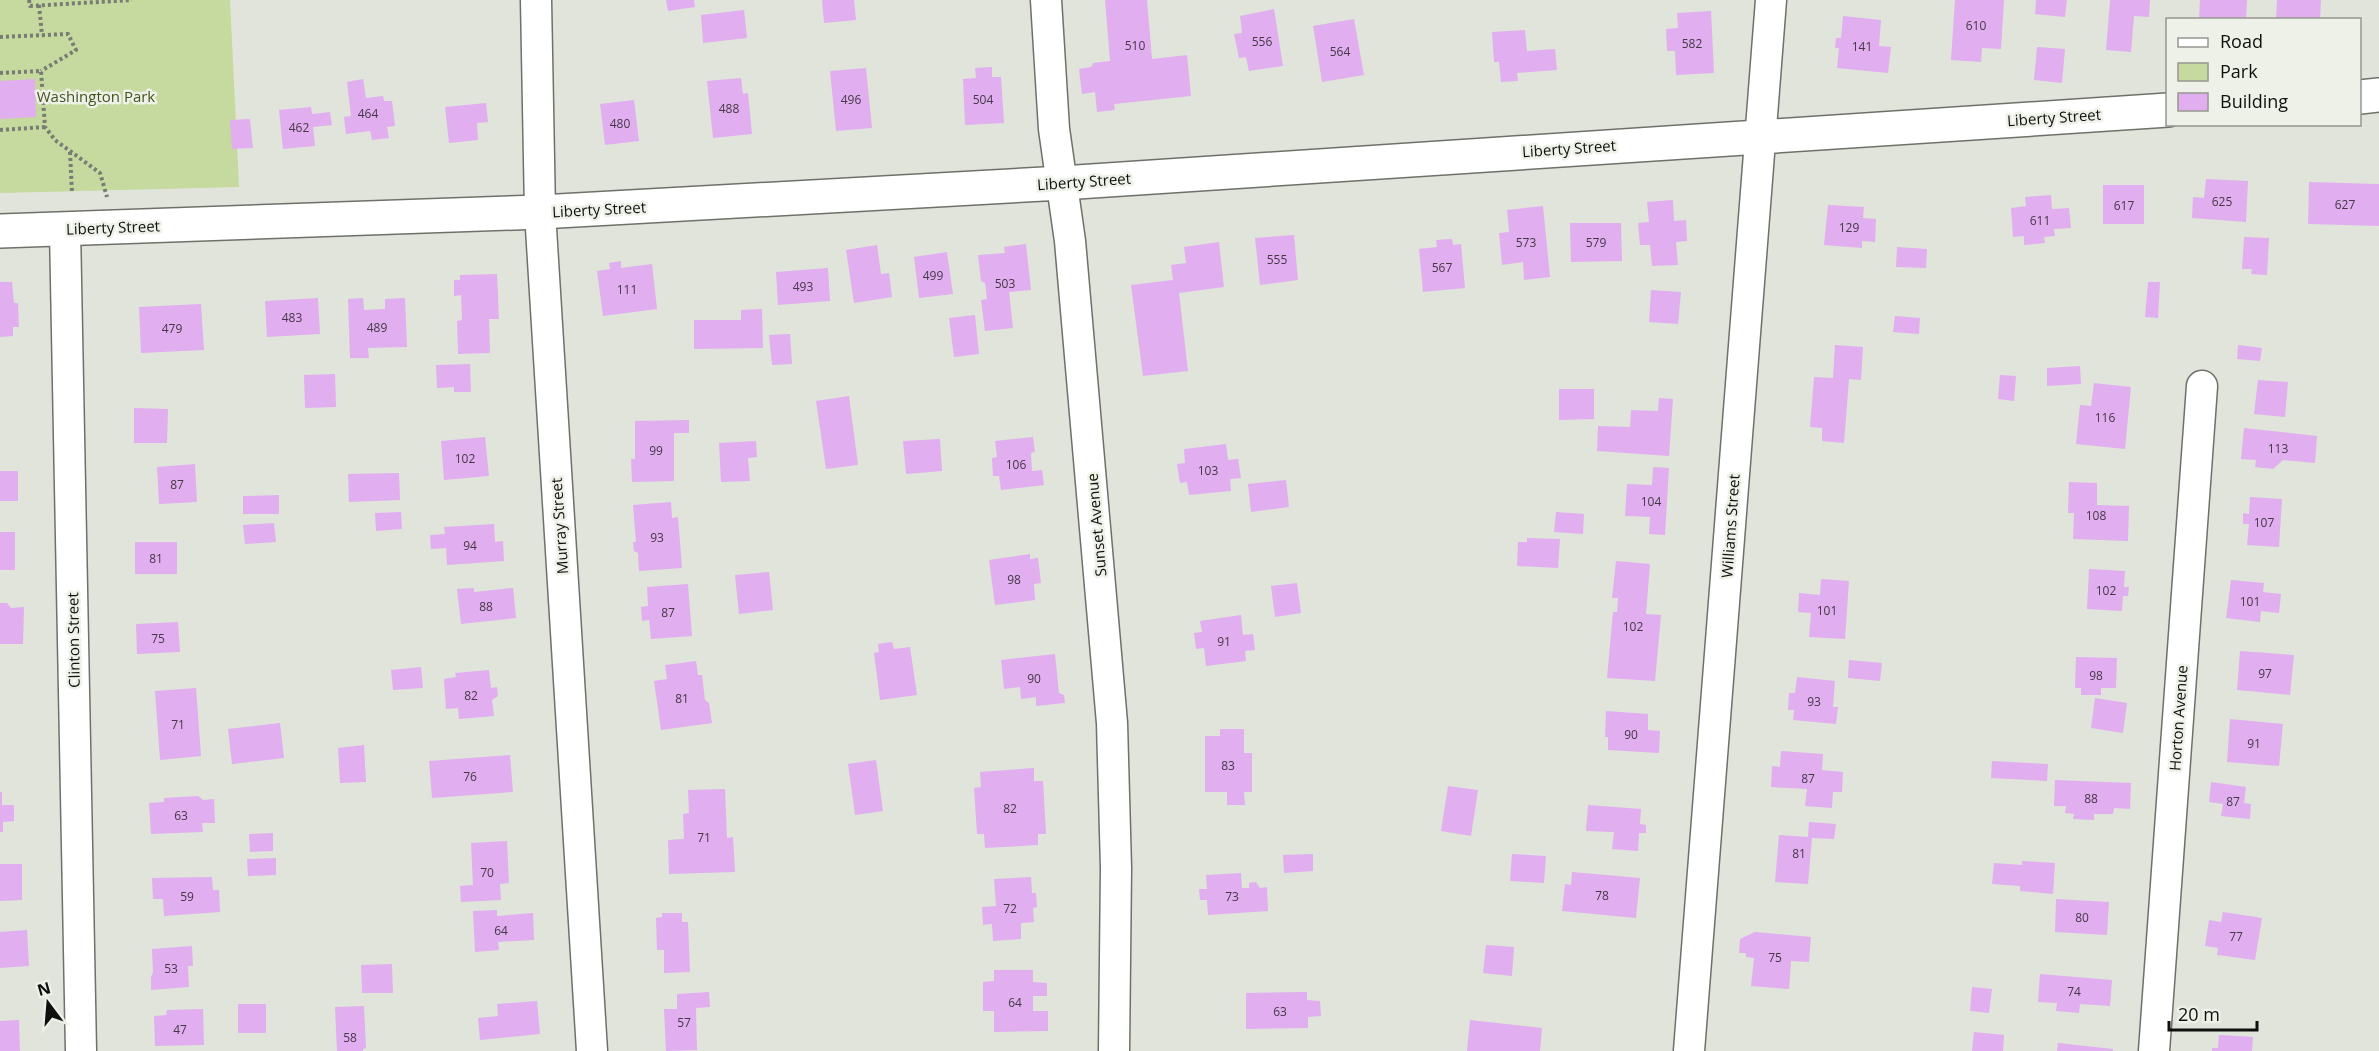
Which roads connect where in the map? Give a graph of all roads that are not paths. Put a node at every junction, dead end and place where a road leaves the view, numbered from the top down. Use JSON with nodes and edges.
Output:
{"nodes":[{"id":1,"x":536,"y":0,"type":"edge"},
{"id":2,"x":1046,"y":0,"type":"edge"},
{"id":3,"x":1771,"y":0,"type":"edge"},
{"id":4,"x":2379,"y":95,"type":"edge"},
{"id":5,"x":2361,"y":97,"type":"edge"},
{"id":6,"x":2166,"y":110,"type":"edge"},
{"id":7,"x":1761,"y":136,"type":"junction"},
{"id":8,"x":1062,"y":183,"type":"junction"},
{"id":9,"x":540,"y":212,"type":"junction"},
{"id":10,"x":65,"y":229,"type":"junction"},
{"id":11,"x":0,"y":231,"type":"edge"},
{"id":12,"x":2202,"y":386,"type":"dead end"},
{"id":13,"x":81,"y":1051,"type":"edge"},
{"id":14,"x":592,"y":1051,"type":"edge"},
{"id":15,"x":1114,"y":1051,"type":"edge"},
{"id":16,"x":1689,"y":1051,"type":"edge"},
{"id":17,"x":2154,"y":1051,"type":"edge"}],
"edges":[{"from":1,"to":9,"type":"street","name":"Murray Street"},
{"from":2,"to":8,"type":"street","name":"Sunset Avenue"},
{"from":3,"to":7,"type":"street","name":"Williams Street"},
{"from":4,"to":5,"type":"main road"},
{"from":6,"to":7,"type":"main road","name":"Liberty Street"},
{"from":7,"to":8,"type":"main road","name":"Liberty Street"},
{"from":7,"to":16,"type":"street","name":"Williams Street"},
{"from":8,"to":9,"type":"main road","name":"Liberty Street"},
{"from":8,"to":15,"type":"street","name":"Sunset Avenue"},
{"from":9,"to":10,"type":"main road","name":"Liberty Street"},
{"from":9,"to":14,"type":"street","name":"Murray Street"},
{"from":10,"to":11,"type":"main road","name":"Liberty Street"},
{"from":10,"to":13,"type":"street","name":"Clinton Street"},
{"from":12,"to":17,"type":"street","name":"Horton Avenue"}]}
